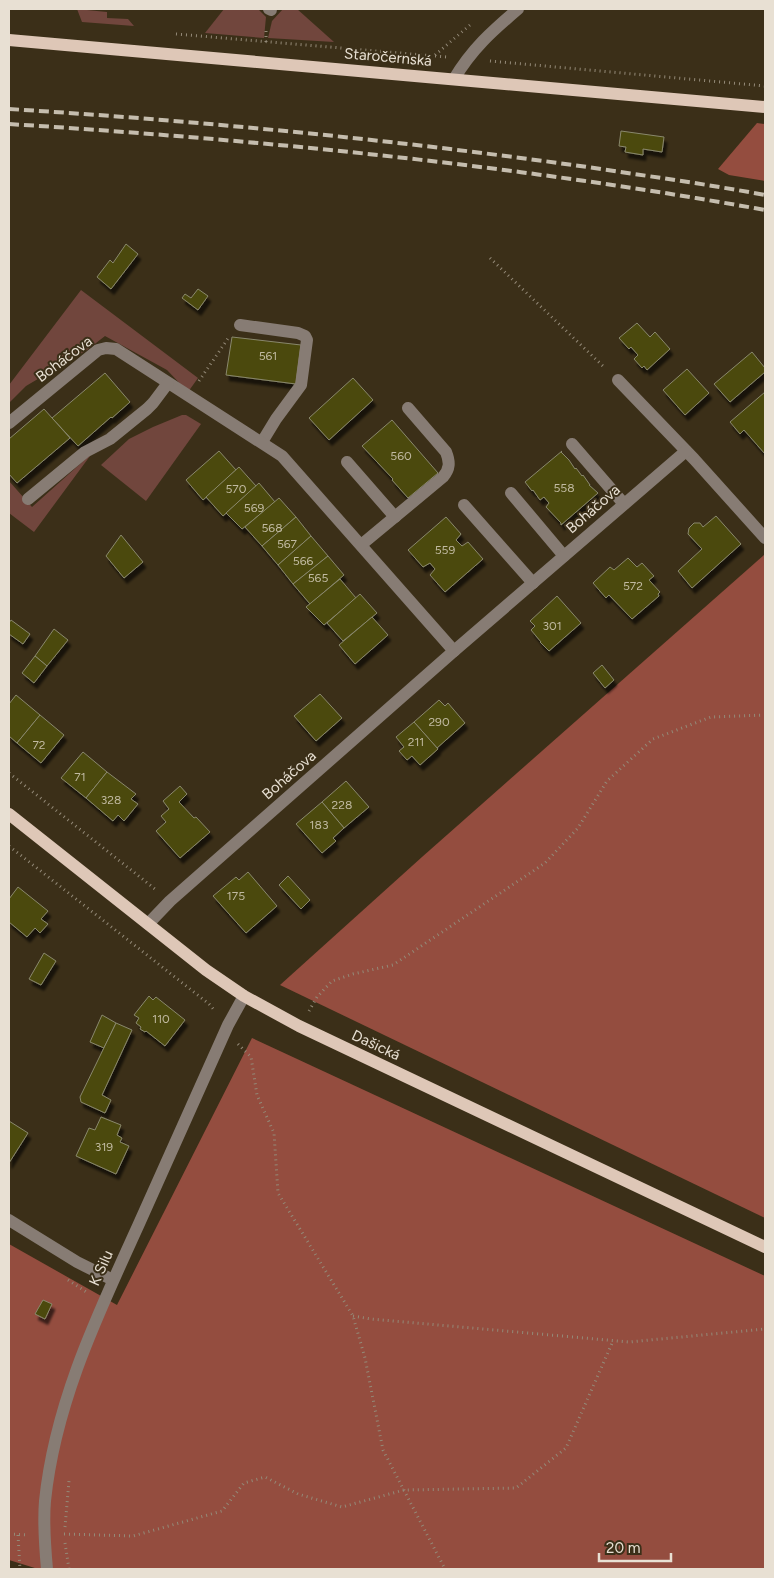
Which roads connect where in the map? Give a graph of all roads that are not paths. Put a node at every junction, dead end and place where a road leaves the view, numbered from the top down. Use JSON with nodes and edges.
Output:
{"nodes":[{"id":1,"x":518,"y":9,"type":"edge"},
{"id":2,"x":9,"y":40,"type":"edge"},
{"id":3,"x":454,"y":79,"type":"junction"},
{"id":4,"x":765,"y":107,"type":"edge"},
{"id":5,"x":240,"y":325,"type":"road end"},
{"id":6,"x":618,"y":380,"type":"road end"},
{"id":7,"x":168,"y":383,"type":"junction"},
{"id":8,"x":408,"y":408,"type":"dead end"},
{"id":9,"x":9,"y":423,"type":"edge"},
{"id":10,"x":262,"y":442,"type":"junction"},
{"id":11,"x":572,"y":444,"type":"dead end"},
{"id":12,"x":686,"y":451,"type":"junction"},
{"id":13,"x":347,"y":462,"type":"dead end"},
{"id":14,"x":511,"y":493,"type":"dead end"},
{"id":15,"x":28,"y":499,"type":"dead end"},
{"id":16,"x":624,"y":504,"type":"junction"},
{"id":17,"x":464,"y":505,"type":"dead end"},
{"id":18,"x":395,"y":517,"type":"junction"},
{"id":19,"x":765,"y":538,"type":"edge"},
{"id":20,"x":361,"y":545,"type":"junction"},
{"id":21,"x":564,"y":556,"type":"junction"},
{"id":22,"x":533,"y":583,"type":"junction"},
{"id":23,"x":454,"y":651,"type":"junction"},
{"id":24,"x":9,"y":814,"type":"edge"},
{"id":25,"x":148,"y":924,"type":"junction"},
{"id":26,"x":244,"y":996,"type":"junction"},
{"id":27,"x":9,"y":1220,"type":"edge"},
{"id":28,"x":765,"y":1246,"type":"edge"},
{"id":29,"x":113,"y":1280,"type":"junction"},
{"id":30,"x":47,"y":1569,"type":"edge"}],
"edges":[{"from":1,"to":3,"type":"street"},
{"from":2,"to":3,"type":"main road","name":"Staročernská"},
{"from":3,"to":4,"type":"main road","name":"Staročernská"},
{"from":5,"to":10,"type":"street"},
{"from":6,"to":12,"type":"street"},
{"from":7,"to":9,"type":"street","name":"Boháčova"},
{"from":7,"to":10,"type":"street","name":"Boháčova"},
{"from":7,"to":15,"type":"street"},
{"from":8,"to":18,"type":"street"},
{"from":10,"to":20,"type":"street","name":"Boháčova"},
{"from":11,"to":16,"type":"street"},
{"from":12,"to":16,"type":"street","name":"Boháčova"},
{"from":12,"to":19,"type":"street"},
{"from":13,"to":18,"type":"street"},
{"from":14,"to":21,"type":"street"},
{"from":16,"to":21,"type":"street","name":"Boháčova"},
{"from":17,"to":22,"type":"street"},
{"from":18,"to":20,"type":"street"},
{"from":20,"to":23,"type":"street","name":"Boháčova"},
{"from":21,"to":22,"type":"street","name":"Boháčova"},
{"from":22,"to":23,"type":"street","name":"Boháčova"},
{"from":23,"to":25,"type":"street","name":"Boháčova"},
{"from":24,"to":25,"type":"main road","name":"Dašická"},
{"from":25,"to":26,"type":"main road","name":"Dašická"},
{"from":26,"to":28,"type":"main road","name":"Dašická"},
{"from":26,"to":29,"type":"street","name":"K Silu"},
{"from":27,"to":29,"type":"street"},
{"from":29,"to":30,"type":"street","name":"K Silu"}]}
